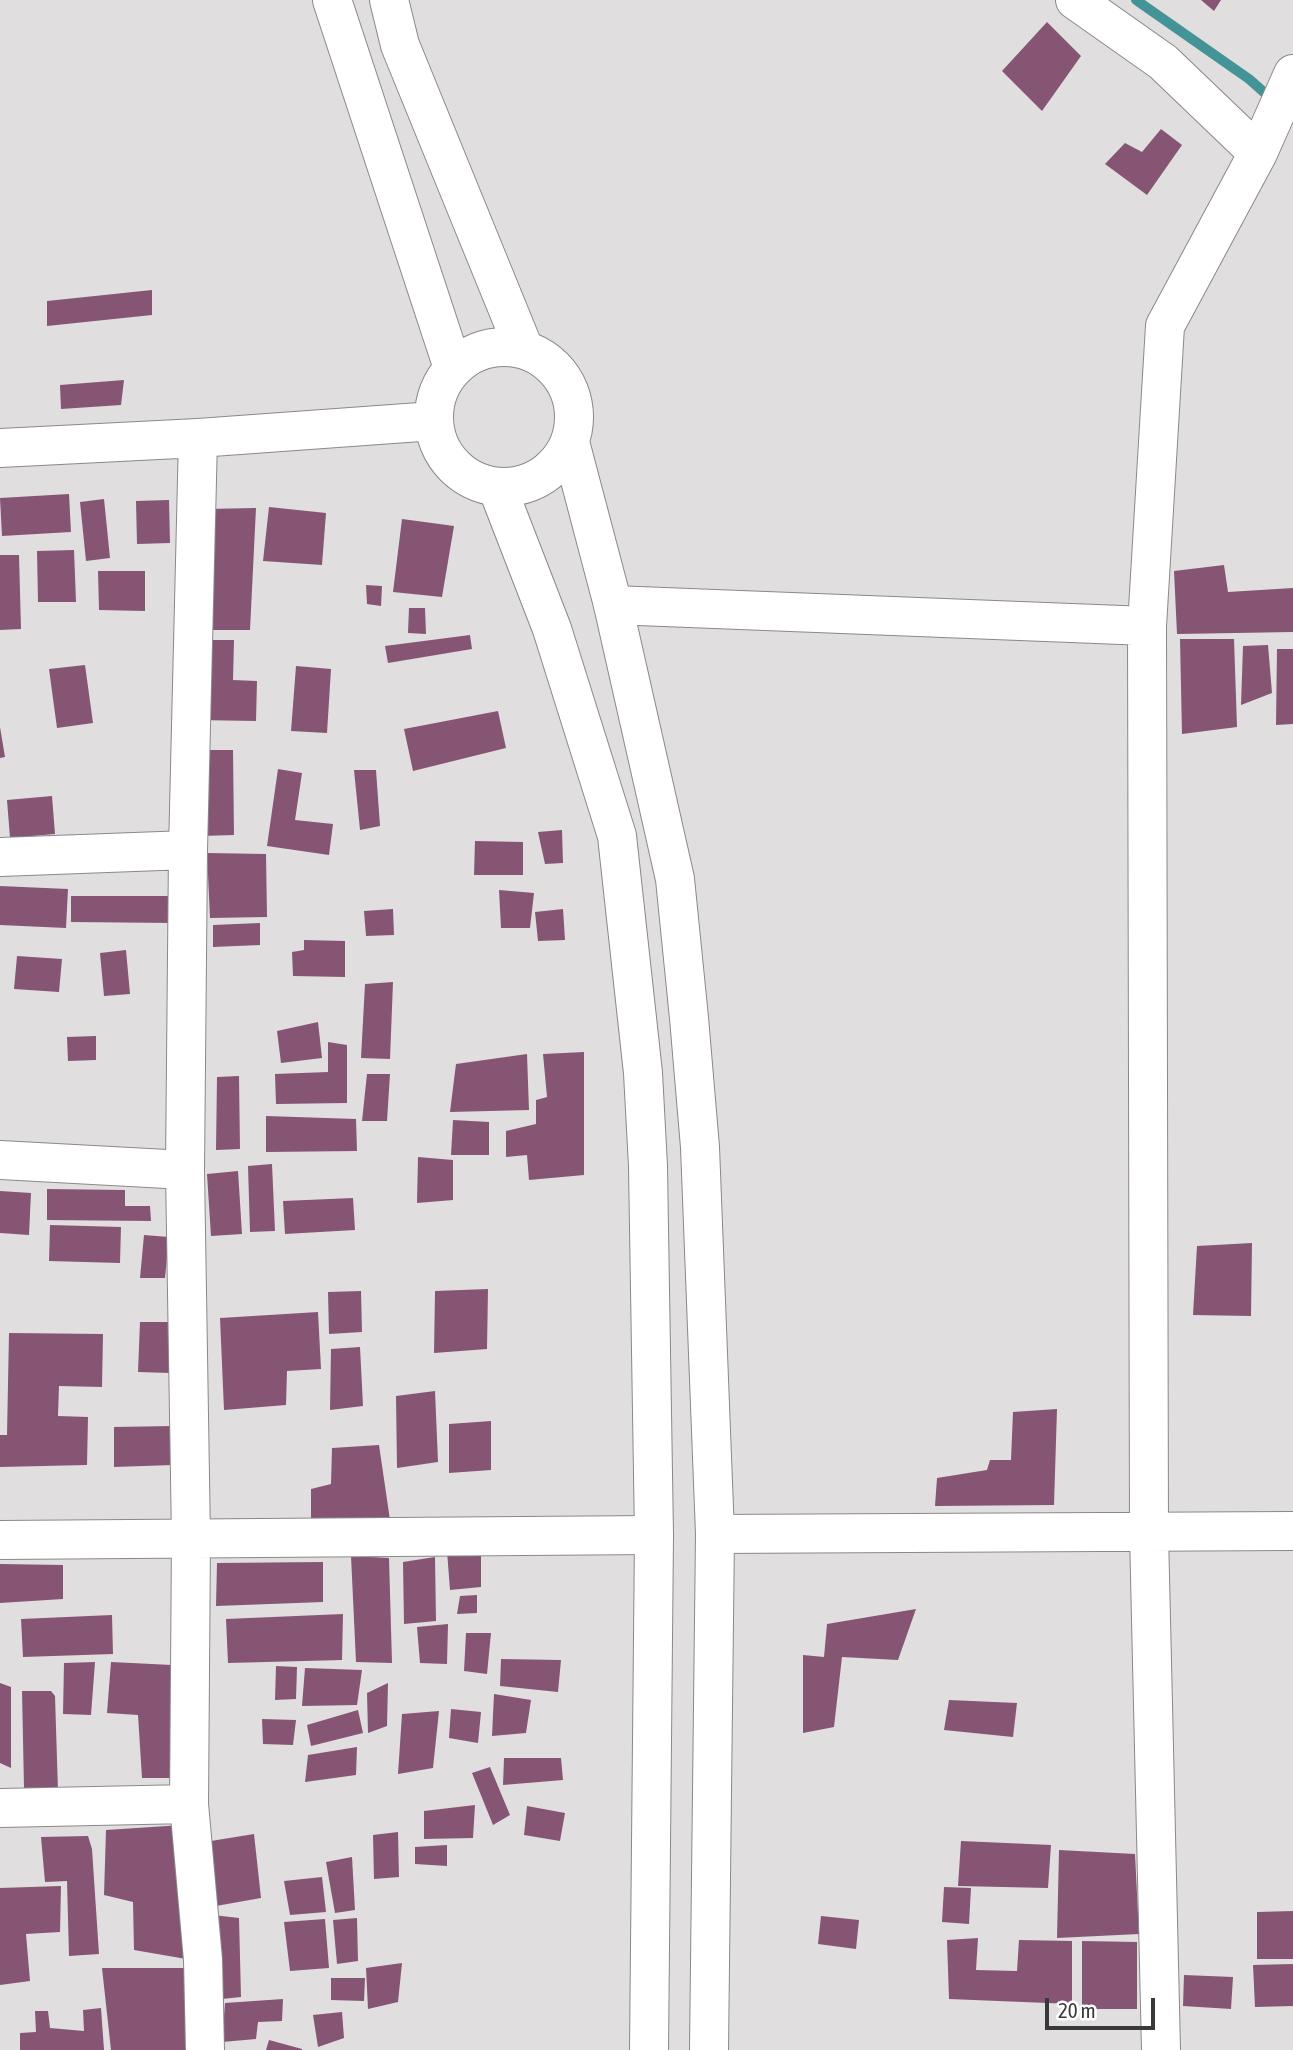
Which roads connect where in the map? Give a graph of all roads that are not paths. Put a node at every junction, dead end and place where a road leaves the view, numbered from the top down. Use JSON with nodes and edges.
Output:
{"nodes":[{"id":1,"x":332,"y":0,"type":"edge"},
{"id":2,"x":389,"y":0,"type":"edge"},
{"id":3,"x":1075,"y":0,"type":"edge"},
{"id":4,"x":1293,"y":74,"type":"edge"},
{"id":5,"x":1262,"y":142,"type":"junction"},
{"id":6,"x":524,"y":349,"type":"junction"},
{"id":7,"x":453,"y":368,"type":"junction"},
{"id":8,"x":434,"y":421,"type":"junction"},
{"id":9,"x":198,"y":438,"type":"junction"},
{"id":10,"x":570,"y":442,"type":"junction"},
{"id":11,"x":0,"y":448,"type":"edge"},
{"id":12,"x":497,"y":487,"type":"junction"},
{"id":13,"x":613,"y":604,"type":"junction"},
{"id":14,"x":1147,"y":626,"type":"junction"},
{"id":15,"x":188,"y":850,"type":"junction"},
{"id":16,"x":0,"y":857,"type":"edge"},
{"id":17,"x":0,"y":1160,"type":"edge"},
{"id":18,"x":185,"y":1170,"type":"junction"},
{"id":19,"x":1293,"y":1531,"type":"edge"},
{"id":20,"x":1149,"y":1533,"type":"junction"},
{"id":21,"x":715,"y":1534,"type":"junction"},
{"id":22,"x":654,"y":1535,"type":"junction"},
{"id":23,"x":191,"y":1538,"type":"junction"},
{"id":24,"x":0,"y":1540,"type":"edge"},
{"id":25,"x":189,"y":1804,"type":"junction"},
{"id":26,"x":0,"y":1808,"type":"edge"},
{"id":27,"x":205,"y":2050,"type":"edge"},
{"id":28,"x":649,"y":2050,"type":"edge"},
{"id":29,"x":709,"y":2050,"type":"edge"},
{"id":30,"x":1161,"y":2050,"type":"edge"}],
"edges":[{"from":1,"to":7,"type":"street"},
{"from":2,"to":6,"type":"street"},
{"from":3,"to":5,"type":"street"},
{"from":4,"to":5,"type":"street"},
{"from":5,"to":14,"type":"street"},
{"from":6,"to":7,"type":"street"},
{"from":6,"to":10,"type":"street"},
{"from":7,"to":8,"type":"street"},
{"from":8,"to":9,"type":"street"},
{"from":8,"to":12,"type":"street"},
{"from":9,"to":11,"type":"street"},
{"from":9,"to":15,"type":"street"},
{"from":10,"to":12,"type":"street"},
{"from":10,"to":13,"type":"street"},
{"from":12,"to":22,"type":"street"},
{"from":13,"to":14,"type":"street"},
{"from":13,"to":21,"type":"street"},
{"from":14,"to":20,"type":"street"},
{"from":15,"to":16,"type":"street"},
{"from":15,"to":18,"type":"street"},
{"from":17,"to":18,"type":"street"},
{"from":18,"to":23,"type":"street"},
{"from":19,"to":20,"type":"street"},
{"from":20,"to":21,"type":"street"},
{"from":20,"to":30,"type":"street"},
{"from":21,"to":29,"type":"street"},
{"from":22,"to":23,"type":"street"},
{"from":22,"to":28,"type":"street"},
{"from":23,"to":24,"type":"street"},
{"from":23,"to":25,"type":"street"},
{"from":25,"to":26,"type":"street"},
{"from":25,"to":27,"type":"street"}]}
